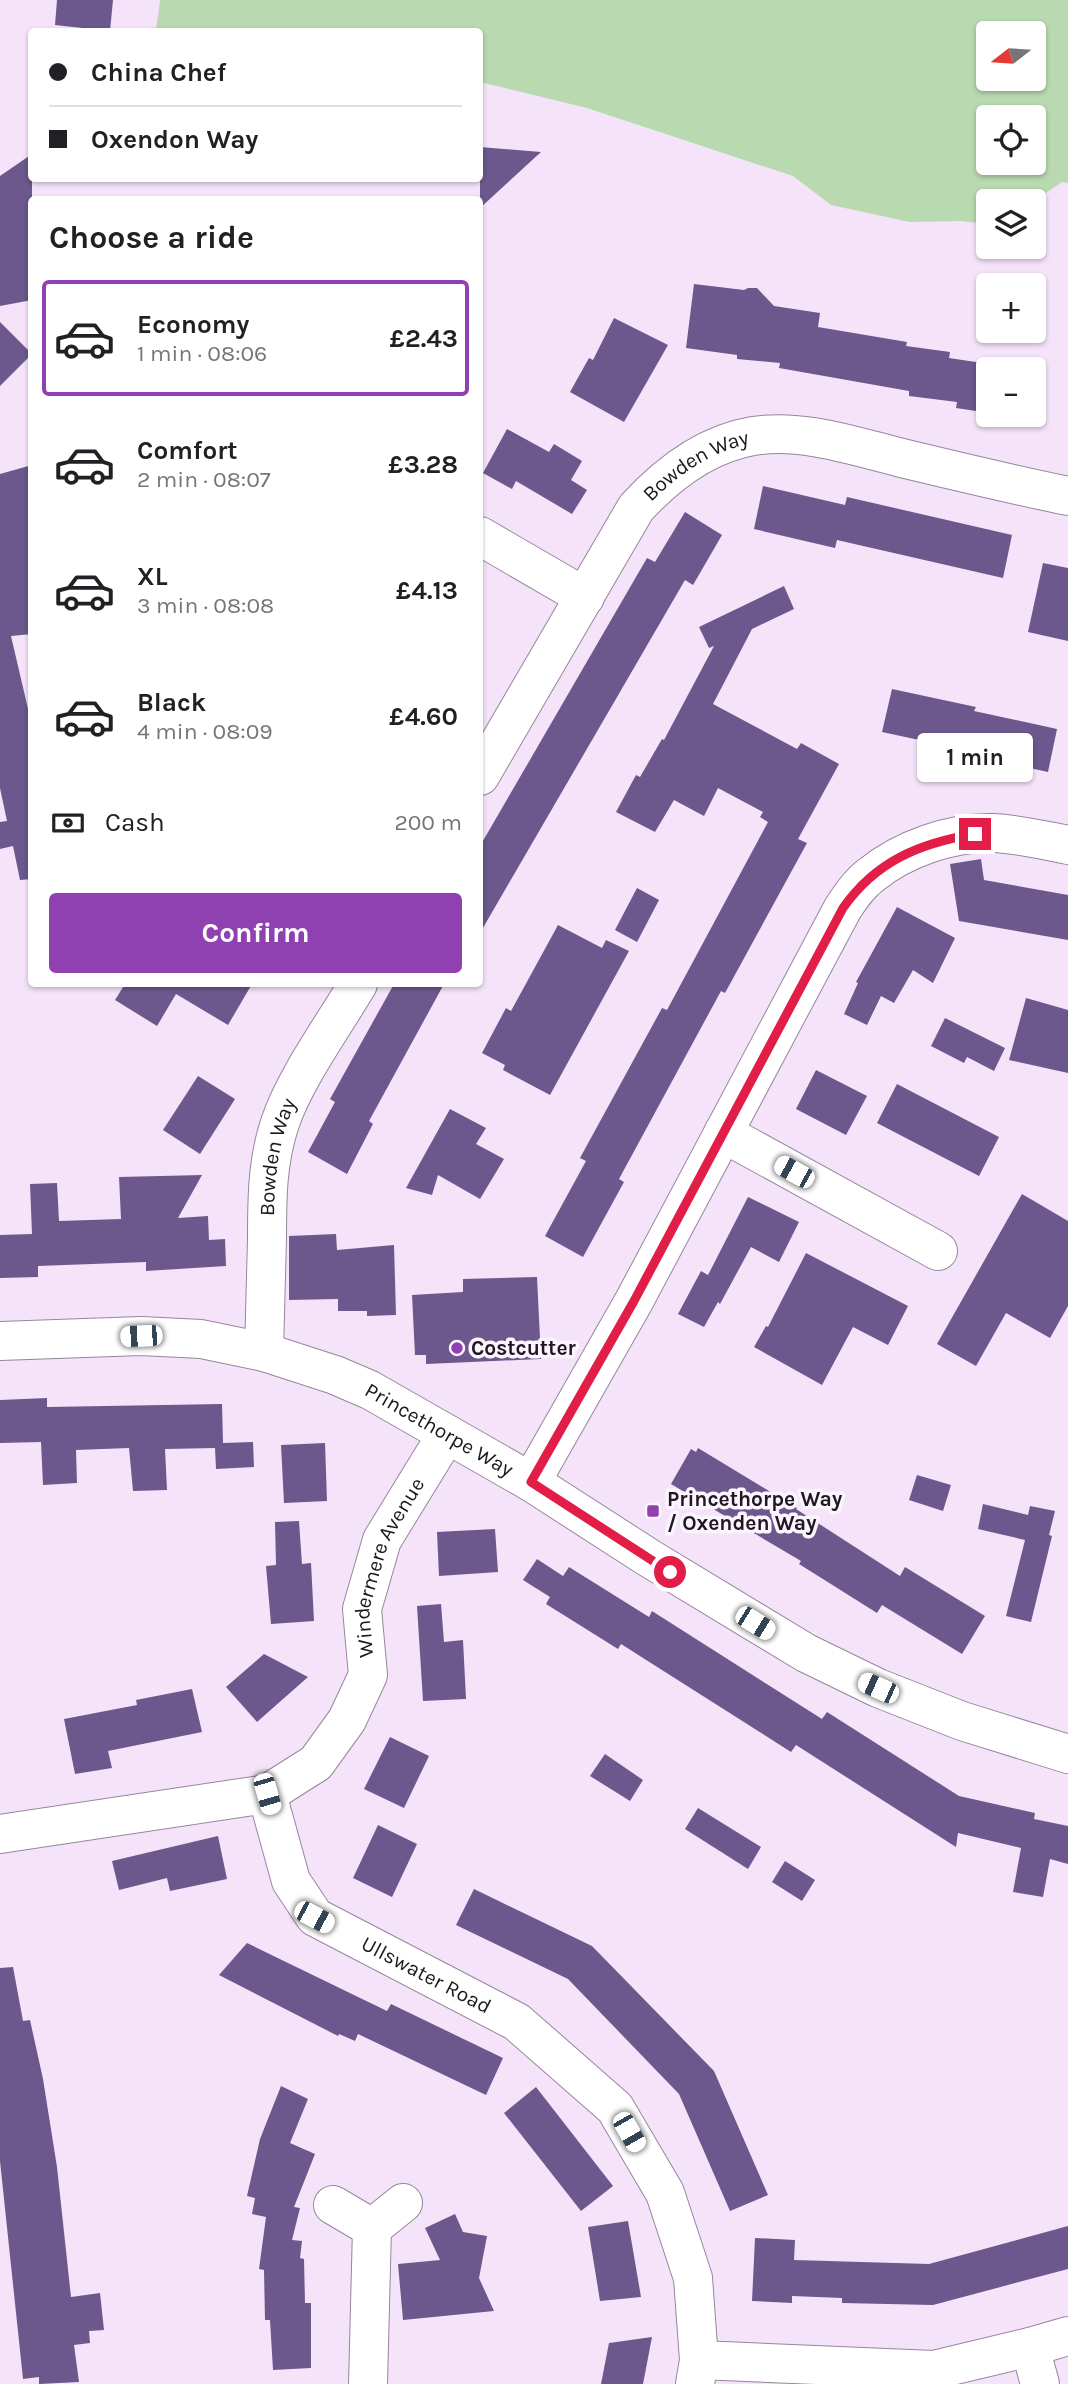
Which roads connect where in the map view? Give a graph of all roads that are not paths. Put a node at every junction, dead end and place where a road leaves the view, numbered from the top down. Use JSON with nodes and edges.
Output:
{"nodes":[{"id":1,"x":1068,"y":496,"type":"edge"},
{"id":2,"x":483,"y":538,"type":"edge"},
{"id":3,"x":585,"y":597,"type":"junction"},
{"id":4,"x":483,"y":771,"type":"edge"},
{"id":5,"x":1068,"y":845,"type":"edge"},
{"id":6,"x":356,"y":987,"type":"edge"},
{"id":7,"x":723,"y":1133,"type":"junction"},
{"id":8,"x":938,"y":1251,"type":"dead end"},
{"id":9,"x":0,"y":1341,"type":"edge"},
{"id":10,"x":264,"y":1352,"type":"junction"},
{"id":11,"x":447,"y":1434,"type":"junction"},
{"id":12,"x":531,"y":1482,"type":"junction"},
{"id":13,"x":1068,"y":1754,"type":"edge"},
{"id":14,"x":267,"y":1794,"type":"junction"},
{"id":15,"x":0,"y":1834,"type":"edge"},
{"id":16,"x":403,"y":2203,"type":"dead end"},
{"id":17,"x":333,"y":2205,"type":"dead end"},
{"id":18,"x":372,"y":2228,"type":"junction"},
{"id":19,"x":1068,"y":2336,"type":"edge"},
{"id":20,"x":1030,"y":2347,"type":"junction"},
{"id":21,"x":697,"y":2372,"type":"edge"},
{"id":22,"x":368,"y":2384,"type":"edge"},
{"id":23,"x":1040,"y":2384,"type":"edge"}],
"edges":[{"from":1,"to":3,"type":"street","name":"Bowden Way"},
{"from":2,"to":3,"type":"street"},
{"from":3,"to":4,"type":"street","name":"Bowden Way"},
{"from":5,"to":7,"type":"street"},
{"from":6,"to":10,"type":"street","name":"Bowden Way"},
{"from":7,"to":8,"type":"street"},
{"from":7,"to":12,"type":"street"},
{"from":9,"to":10,"type":"street","name":"Princethorpe Way"},
{"from":10,"to":11,"type":"street","name":"Princethorpe Way"},
{"from":11,"to":12,"type":"street","name":"Princethorpe Way"},
{"from":11,"to":14,"type":"street","name":"Windermere Avenue"},
{"from":12,"to":13,"type":"street","name":"Princethorpe Way"},
{"from":14,"to":15,"type":"street"},
{"from":14,"to":21,"type":"street","name":"Ullswater Road"},
{"from":16,"to":18,"type":"street"},
{"from":17,"to":18,"type":"street"},
{"from":18,"to":22,"type":"street"},
{"from":19,"to":20,"type":"street"},
{"from":20,"to":21,"type":"street"},
{"from":20,"to":23,"type":"street"}]}
